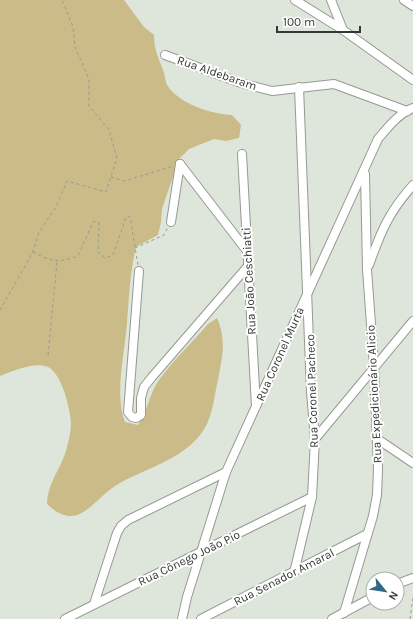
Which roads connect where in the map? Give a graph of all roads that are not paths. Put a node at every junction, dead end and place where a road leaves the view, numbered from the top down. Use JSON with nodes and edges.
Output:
{"nodes":[{"id":1,"x":295,"y":0,"type":"edge"},
{"id":2,"x":330,"y":0,"type":"edge"},
{"id":3,"x":404,"y":0,"type":"edge"},
{"id":4,"x":413,"y":6,"type":"edge"},
{"id":5,"x":343,"y":30,"type":"junction"},
{"id":6,"x":165,"y":55,"type":"dead end"},
{"id":7,"x":413,"y":80,"type":"edge"},
{"id":8,"x":299,"y":87,"type":"junction"},
{"id":9,"x":410,"y":110,"type":"edge"},
{"id":10,"x":242,"y":154,"type":"dead end"},
{"id":11,"x":365,"y":171,"type":"junction"},
{"id":12,"x":413,"y":185,"type":"edge"},
{"id":13,"x":171,"y":222,"type":"road end"},
{"id":14,"x":247,"y":251,"type":"junction"},
{"id":15,"x":248,"y":266,"type":"junction"},
{"id":16,"x":367,"y":269,"type":"junction"},
{"id":17,"x":139,"y":271,"type":"road end"},
{"id":18,"x":308,"y":292,"type":"junction"},
{"id":19,"x":413,"y":321,"type":"edge"},
{"id":20,"x":374,"y":366,"type":"junction"},
{"id":21,"x":141,"y":398,"type":"junction"},
{"id":22,"x":129,"y":403,"type":"junction"},
{"id":23,"x":256,"y":408,"type":"junction"},
{"id":24,"x":376,"y":438,"type":"junction"},
{"id":25,"x":315,"y":439,"type":"junction"},
{"id":26,"x":413,"y":463,"type":"edge"},
{"id":27,"x":226,"y":472,"type":"junction"},
{"id":28,"x":312,"y":497,"type":"junction"},
{"id":29,"x":367,"y":534,"type":"junction"},
{"id":30,"x":200,"y":553,"type":"junction"},
{"id":31,"x":294,"y":573,"type":"junction"},
{"id":32,"x":365,"y":601,"type":"edge"},
{"id":33,"x":94,"y":604,"type":"junction"},
{"id":34,"x":344,"y":613,"type":"junction"},
{"id":35,"x":65,"y":619,"type":"edge"},
{"id":36,"x":182,"y":619,"type":"edge"},
{"id":37,"x":201,"y":619,"type":"edge"},
{"id":38,"x":332,"y":619,"type":"edge"}],
"edges":[{"from":1,"to":5,"type":"street"},
{"from":2,"to":5,"type":"street"},
{"from":3,"to":4,"type":"street"},
{"from":5,"to":7,"type":"street"},
{"from":6,"to":8,"type":"street","name":"Rua Aldebaram"},
{"from":8,"to":9,"type":"street","name":"Rua Aldebaram"},
{"from":8,"to":18,"type":"street","name":"Rua Coronel Pacheco"},
{"from":9,"to":11,"type":"street","name":"Rua Coronel Murta"},
{"from":10,"to":14,"type":"street","name":"Rua João Ceschiatti"},
{"from":11,"to":16,"type":"street","name":"Rua Expedicionário Alicio"},
{"from":11,"to":18,"type":"street","name":"Rua Coronel Murta"},
{"from":12,"to":16,"type":"street"},
{"from":13,"to":14,"type":"street"},
{"from":14,"to":15,"type":"street","name":"Rua João Ceschiatti"},
{"from":15,"to":21,"type":"street"},
{"from":15,"to":23,"type":"street","name":"Rua João Ceschiatti"},
{"from":16,"to":20,"type":"street","name":"Rua Expedicionário Alicio"},
{"from":17,"to":22,"type":"street"},
{"from":18,"to":23,"type":"street","name":"Rua Coronel Murta"},
{"from":18,"to":25,"type":"street","name":"Rua Coronel Pacheco"},
{"from":19,"to":20,"type":"street"},
{"from":20,"to":24,"type":"street","name":"Rua Expedicionário Alicio"},
{"from":20,"to":25,"type":"street"},
{"from":21,"to":22,"type":"street"},
{"from":21,"to":22,"type":"street"},
{"from":23,"to":27,"type":"street","name":"Rua Coronel Murta"},
{"from":24,"to":26,"type":"street"},
{"from":24,"to":29,"type":"street","name":"Rua Expedicionário Alicio"},
{"from":25,"to":28,"type":"street","name":"Rua Coronel Pacheco"},
{"from":27,"to":30,"type":"street","name":"Rua Coronel Murta"},
{"from":27,"to":33,"type":"street"},
{"from":28,"to":30,"type":"street","name":"Rua Cônego João Pio"},
{"from":28,"to":31,"type":"street","name":"Rua Coronel Pacheco"},
{"from":29,"to":31,"type":"street","name":"Rua Senador Amaral"},
{"from":29,"to":34,"type":"street","name":"Rua Expedicionário Alicio"},
{"from":30,"to":33,"type":"street","name":"Rua Cônego João Pio"},
{"from":30,"to":36,"type":"street","name":"Rua Coronel Murta"},
{"from":31,"to":37,"type":"street","name":"Rua Senador Amaral"},
{"from":32,"to":34,"type":"street"},
{"from":33,"to":35,"type":"street","name":"Rua Cônego João Pio"},
{"from":34,"to":38,"type":"street"}]}
